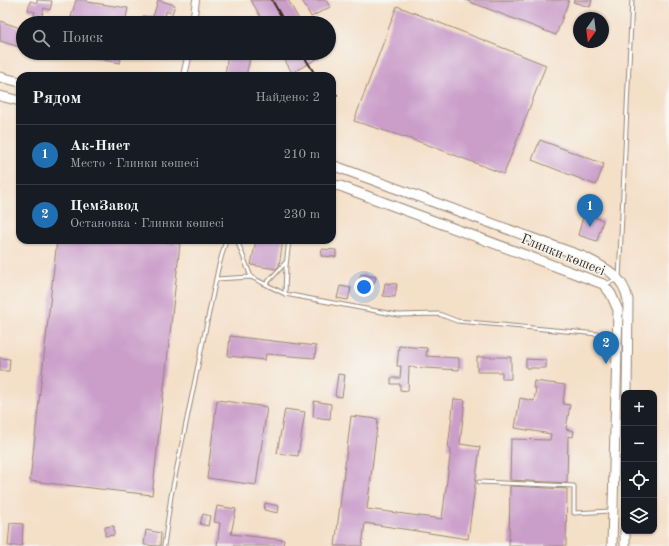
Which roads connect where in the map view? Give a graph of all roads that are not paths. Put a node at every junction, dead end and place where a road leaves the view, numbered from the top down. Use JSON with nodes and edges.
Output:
{"nodes":[{"id":1,"x":196,"y":0,"type":"edge"},
{"id":2,"x":632,"y":0,"type":"edge"},
{"id":3,"x":194,"y":16,"type":"edge"},
{"id":4,"x":187,"y":60,"type":"edge"},
{"id":5,"x":185,"y":72,"type":"edge"},
{"id":6,"x":0,"y":77,"type":"edge"},
{"id":7,"x":16,"y":81,"type":"edge"},
{"id":8,"x":0,"y":96,"type":"edge"},
{"id":9,"x":16,"y":100,"type":"edge"},
{"id":10,"x":336,"y":166,"type":"edge"},
{"id":11,"x":336,"y":186,"type":"edge"},
{"id":12,"x":225,"y":244,"type":"edge"},
{"id":13,"x":239,"y":244,"type":"edge"},
{"id":14,"x":288,"y":244,"type":"edge"},
{"id":15,"x":286,"y":261,"type":"junction"},
{"id":16,"x":251,"y":277,"type":"junction"},
{"id":17,"x":216,"y":278,"type":"junction"},
{"id":18,"x":619,"y":279,"type":"junction"},
{"id":19,"x":266,"y":284,"type":"junction"},
{"id":20,"x":603,"y":284,"type":"junction"},
{"id":21,"x":285,"y":294,"type":"junction"},
{"id":22,"x":618,"y":341,"type":"junction"},
{"id":23,"x":627,"y":390,"type":"edge"},
{"id":24,"x":479,"y":482,"type":"dead end"},
{"id":25,"x":613,"y":511,"type":"junction"},
{"id":26,"x":625,"y":534,"type":"edge"},
{"id":27,"x":164,"y":546,"type":"edge"},
{"id":28,"x":612,"y":546,"type":"edge"},
{"id":29,"x":625,"y":546,"type":"edge"}],
"edges":[{"from":1,"to":3,"type":"street"},
{"from":2,"to":18,"type":"lane"},
{"from":4,"to":5,"type":"street"},
{"from":6,"to":7,"type":"main road"},
{"from":8,"to":9,"type":"main road"},
{"from":10,"to":18,"type":"main road","name":"Глинки көшесі"},
{"from":11,"to":20,"type":"main road","name":"Глинки көшесі"},
{"from":12,"to":17,"type":"lane"},
{"from":13,"to":16,"type":"lane"},
{"from":14,"to":15,"type":"lane"},
{"from":15,"to":19,"type":"lane"},
{"from":15,"to":21,"type":"lane"},
{"from":16,"to":17,"type":"lane"},
{"from":16,"to":19,"type":"lane"},
{"from":17,"to":27,"type":"lane"},
{"from":18,"to":20,"type":"lane"},
{"from":18,"to":23,"type":"main road","name":"Глинки көшесі"},
{"from":19,"to":21,"type":"lane"},
{"from":20,"to":22,"type":"main road","name":"Глинки көшесі"},
{"from":21,"to":22,"type":"lane"},
{"from":22,"to":25,"type":"main road","name":"Глинки көшесі"},
{"from":24,"to":25,"type":"lane"},
{"from":25,"to":28,"type":"main road","name":"Глинки көшесі"},
{"from":26,"to":29,"type":"main road"}]}
